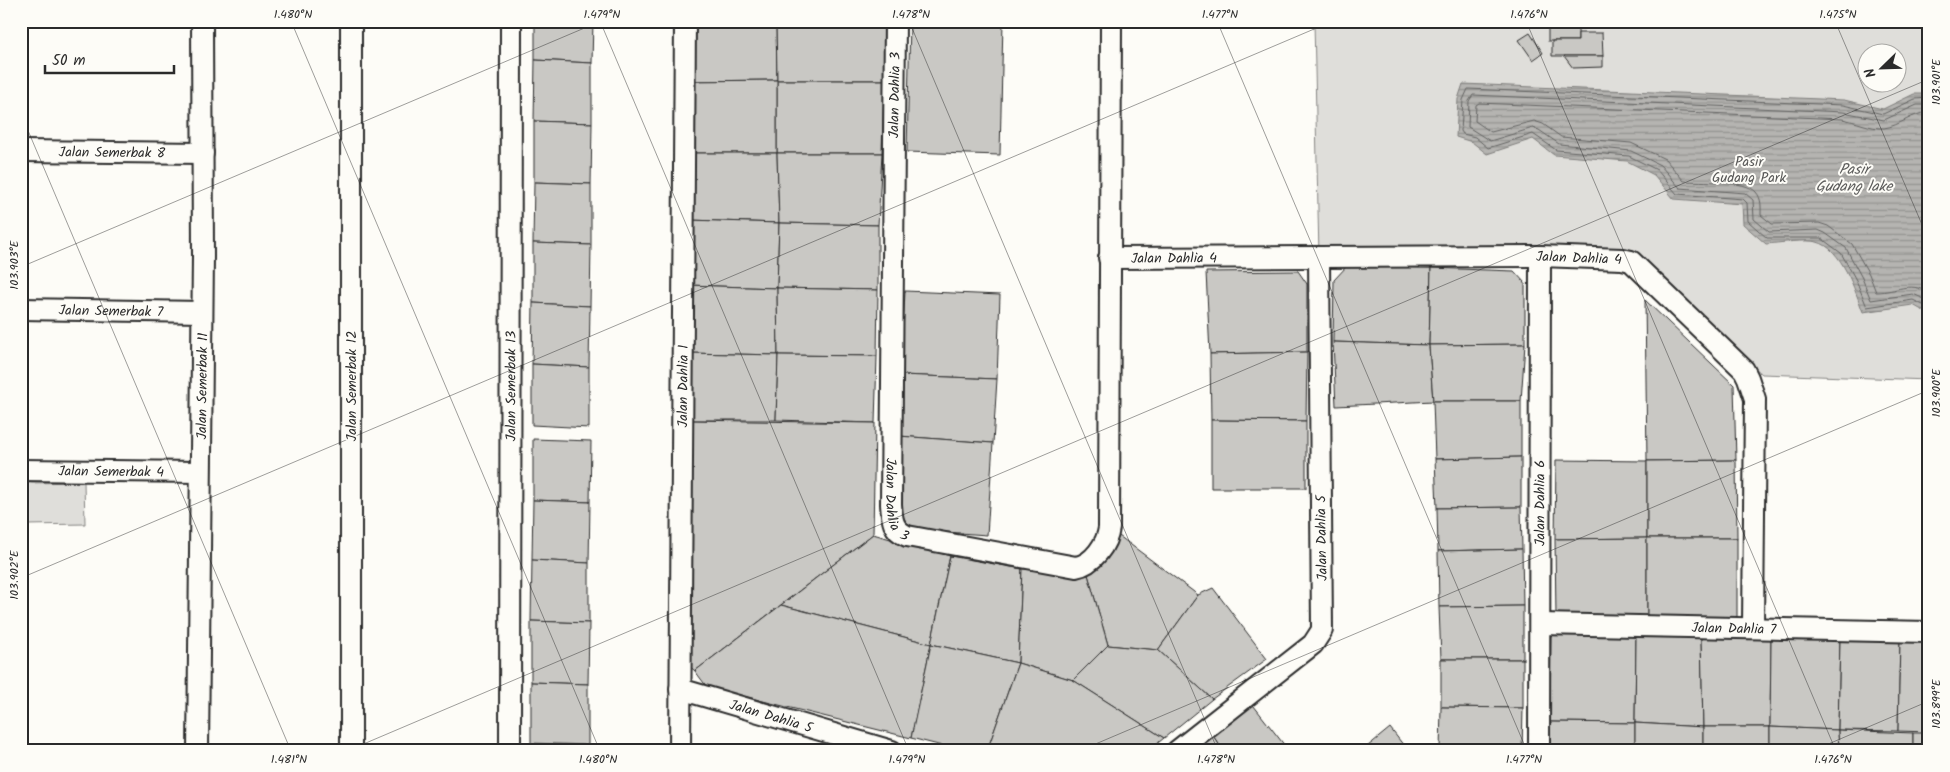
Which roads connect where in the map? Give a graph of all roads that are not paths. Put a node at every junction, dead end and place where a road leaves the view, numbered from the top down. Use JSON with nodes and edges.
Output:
{"nodes":[{"id":1,"x":202,"y":21,"type":"edge"},
{"id":2,"x":351,"y":21,"type":"edge"},
{"id":3,"x":510,"y":21,"type":"edge"},
{"id":4,"x":685,"y":21,"type":"edge"},
{"id":5,"x":895,"y":21,"type":"edge"},
{"id":6,"x":1111,"y":21,"type":"edge"},
{"id":7,"x":21,"y":151,"type":"edge"},
{"id":8,"x":203,"y":153,"type":"junction"},
{"id":9,"x":1540,"y":256,"type":"junction"},
{"id":10,"x":1319,"y":257,"type":"junction"},
{"id":11,"x":1109,"y":258,"type":"junction"},
{"id":12,"x":21,"y":309,"type":"edge"},
{"id":13,"x":202,"y":312,"type":"junction"},
{"id":14,"x":21,"y":470,"type":"edge"},
{"id":15,"x":200,"y":472,"type":"junction"},
{"id":16,"x":1540,"y":624,"type":"junction"},
{"id":17,"x":1754,"y":628,"type":"junction"},
{"id":18,"x":1929,"y":632,"type":"edge"},
{"id":19,"x":680,"y":689,"type":"junction"},
{"id":20,"x":198,"y":751,"type":"edge"},
{"id":21,"x":351,"y":751,"type":"edge"},
{"id":22,"x":510,"y":751,"type":"edge"},
{"id":23,"x":680,"y":751,"type":"edge"},
{"id":24,"x":892,"y":751,"type":"edge"},
{"id":25,"x":1177,"y":751,"type":"edge"},
{"id":26,"x":1539,"y":751,"type":"edge"}],
"edges":[{"from":1,"to":8,"type":"street","name":"Jalan Semerbak 11"},
{"from":2,"to":21,"type":"street","name":"Jalan Semerbak 12"},
{"from":3,"to":22,"type":"street","name":"Jalan Semerbak 13"},
{"from":4,"to":19,"type":"street","name":"Jalan Dahlia 1"},
{"from":5,"to":11,"type":"street","name":"Jalan Dahlia 3"},
{"from":6,"to":11,"type":"street","name":"Jalan Dahlia 3"},
{"from":7,"to":8,"type":"street","name":"Jalan Semerbak 8"},
{"from":8,"to":13,"type":"street","name":"Jalan Semerbak 11"},
{"from":9,"to":10,"type":"street","name":"Jalan Dahlia 4"},
{"from":9,"to":16,"type":"street","name":"Jalan Dahlia 6"},
{"from":9,"to":17,"type":"street","name":"Jalan Dahlia 4"},
{"from":10,"to":11,"type":"street","name":"Jalan Dahlia 4"},
{"from":10,"to":25,"type":"street","name":"Jalan Dahlia 5"},
{"from":12,"to":13,"type":"street","name":"Jalan Semerbak 7"},
{"from":13,"to":15,"type":"street","name":"Jalan Semerbak 11"},
{"from":14,"to":15,"type":"street","name":"Jalan Semerbak 4"},
{"from":15,"to":20,"type":"street","name":"Jalan Semerbak 11"},
{"from":16,"to":17,"type":"street","name":"Jalan Dahlia 7"},
{"from":16,"to":26,"type":"street","name":"Jalan Dahlia 6"},
{"from":17,"to":18,"type":"street","name":"Jalan Dahlia 7"},
{"from":19,"to":23,"type":"street","name":"Jalan Dahlia 1"},
{"from":19,"to":24,"type":"street","name":"Jalan Dahlia 5"}]}
